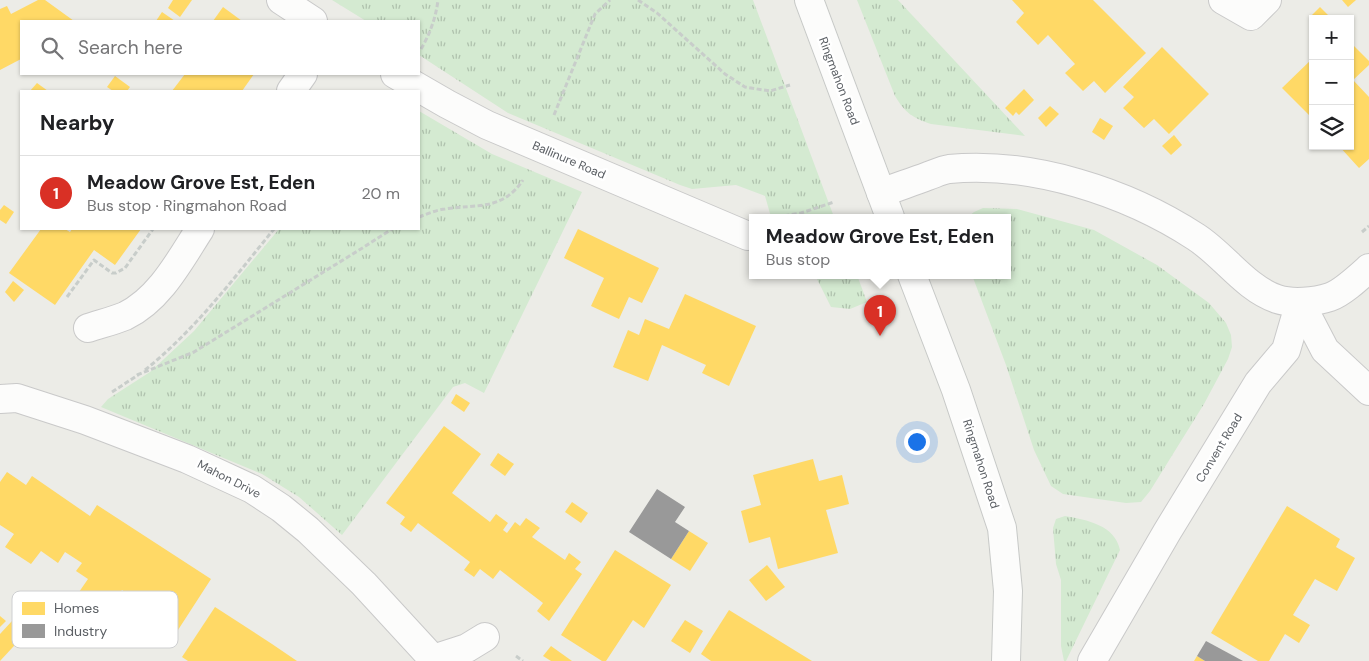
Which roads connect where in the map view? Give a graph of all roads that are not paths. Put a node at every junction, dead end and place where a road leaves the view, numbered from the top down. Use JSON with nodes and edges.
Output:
{"nodes":[{"id":1,"x":280,"y":0,"type":"edge"},
{"id":2,"x":809,"y":0,"type":"edge"},
{"id":3,"x":1223,"y":0,"type":"edge"},
{"id":4,"x":1266,"y":0,"type":"edge"},
{"id":5,"x":311,"y":20,"type":"edge"},
{"id":6,"x":302,"y":75,"type":"edge"},
{"id":7,"x":397,"y":75,"type":"edge"},
{"id":8,"x":292,"y":90,"type":"edge"},
{"id":9,"x":886,"y":205,"type":"edge"},
{"id":10,"x":199,"y":230,"type":"edge"},
{"id":11,"x":748,"y":236,"type":"dead end"},
{"id":12,"x":1369,"y":268,"type":"edge"},
{"id":13,"x":913,"y":279,"type":"edge"},
{"id":14,"x":1300,"y":302,"type":"junction"},
{"id":15,"x":88,"y":328,"type":"road end"},
{"id":16,"x":1369,"y":392,"type":"edge"},
{"id":17,"x":0,"y":399,"type":"edge"},
{"id":18,"x":484,"y":637,"type":"dead end"},
{"id":19,"x":433,"y":660,"type":"edge"},
{"id":20,"x":1006,"y":661,"type":"edge"},
{"id":21,"x":1092,"y":661,"type":"edge"}],
"edges":[{"from":1,"to":5,"type":"street"},
{"from":2,"to":9,"type":"street","name":"Ringmahon Road"},
{"from":3,"to":4,"type":"street"},
{"from":6,"to":8,"type":"street"},
{"from":7,"to":11,"type":"street","name":"Ballinure Road"},
{"from":9,"to":14,"type":"street"},
{"from":10,"to":15,"type":"street"},
{"from":12,"to":14,"type":"street"},
{"from":13,"to":20,"type":"street","name":"Ringmahon Road"},
{"from":14,"to":16,"type":"street"},
{"from":14,"to":21,"type":"street","name":"Convent Road"},
{"from":17,"to":19,"type":"street","name":"Mahon Drive"},
{"from":18,"to":19,"type":"street","name":"Mahon Drive"}]}
